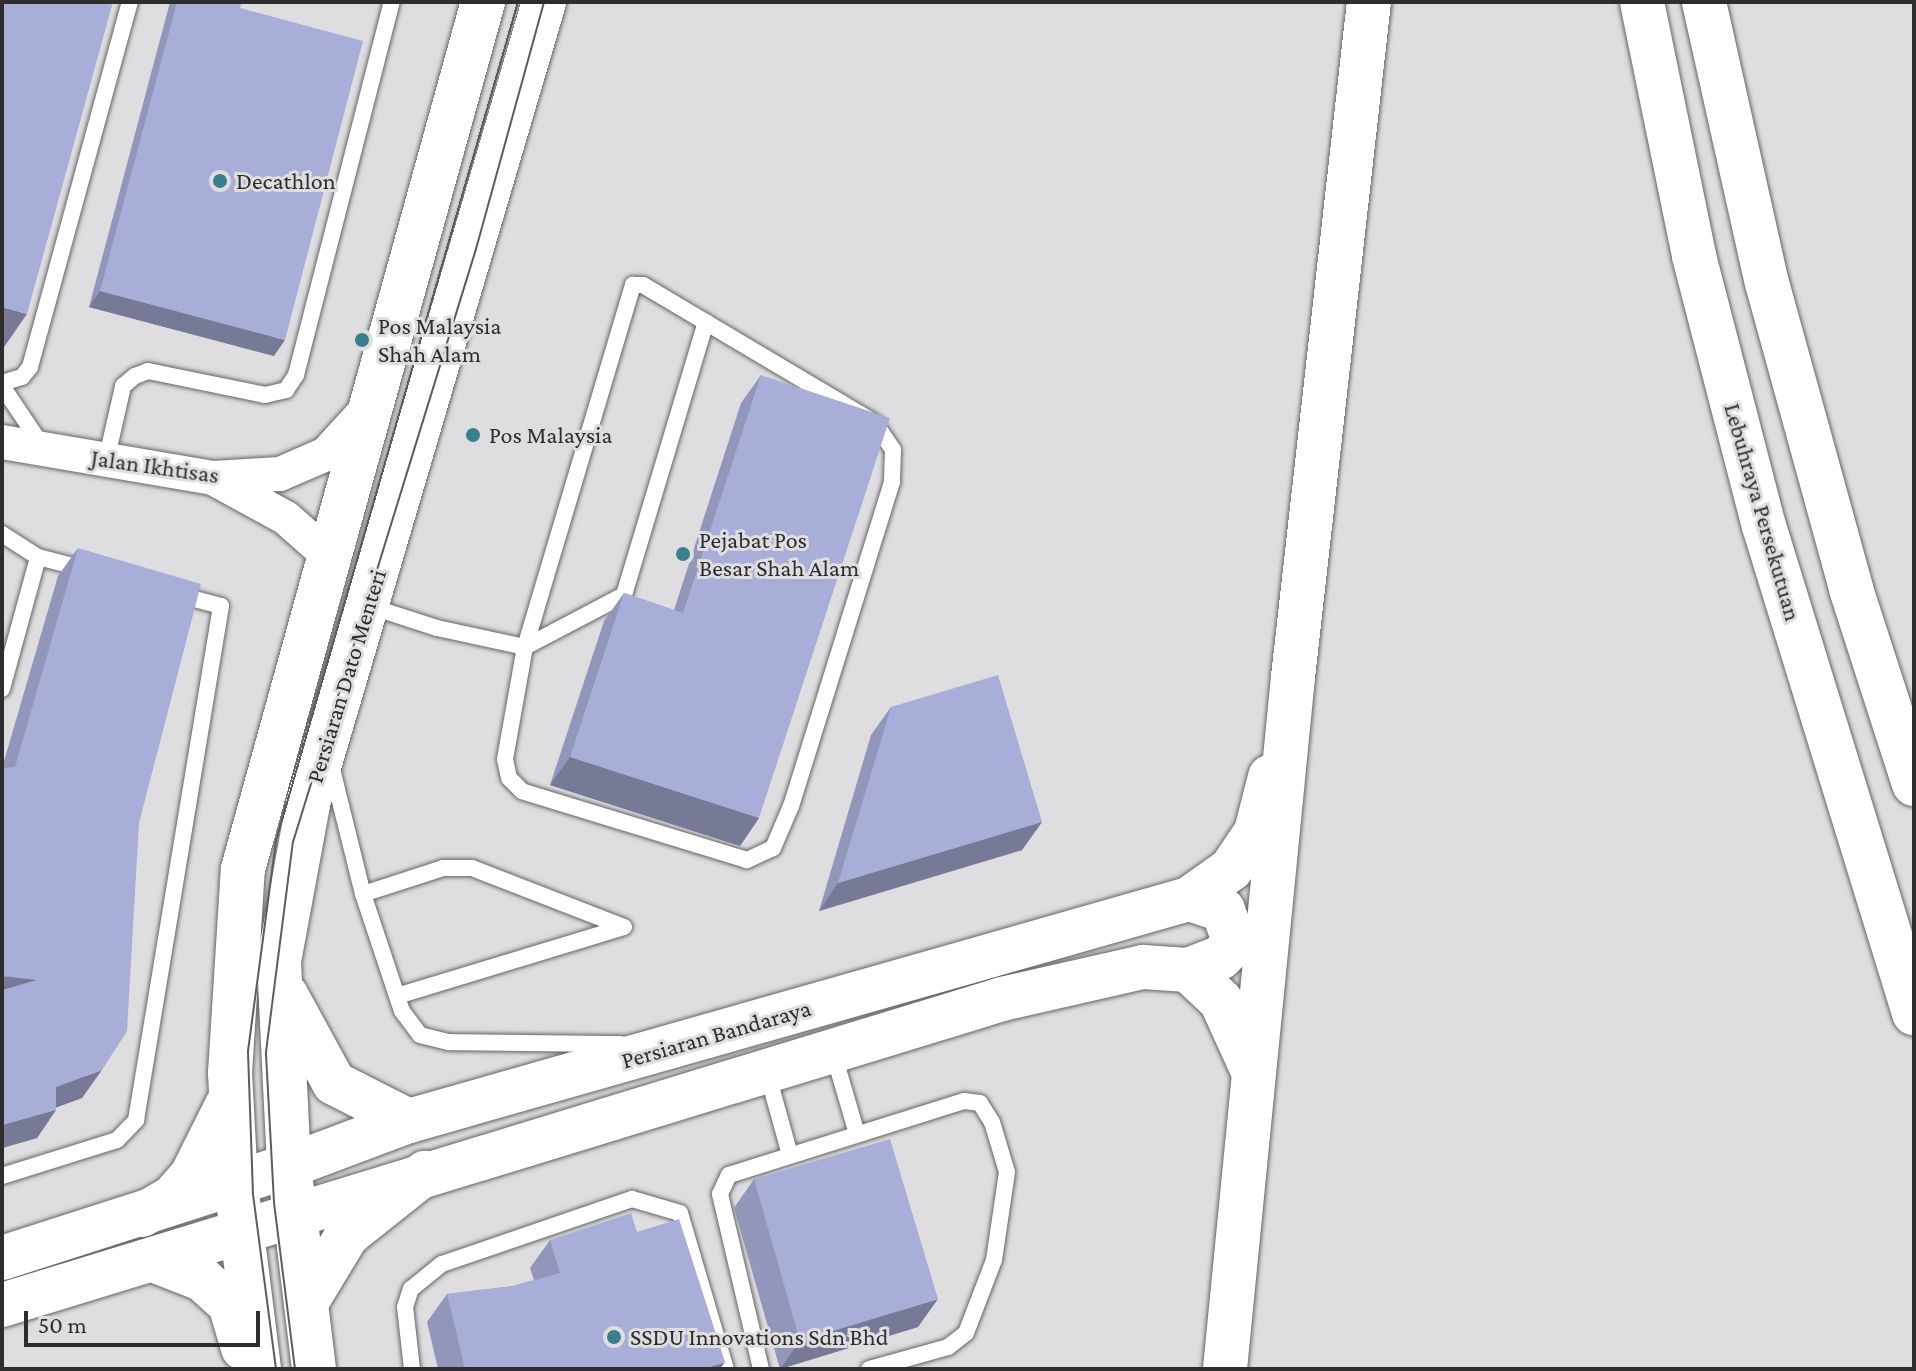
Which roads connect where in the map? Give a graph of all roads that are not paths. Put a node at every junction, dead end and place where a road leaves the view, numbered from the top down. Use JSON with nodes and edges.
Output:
{"nodes":[{"id":1,"x":130,"y":2,"type":"edge"},
{"id":2,"x":392,"y":2,"type":"edge"},
{"id":3,"x":483,"y":2,"type":"edge"},
{"id":4,"x":544,"y":2,"type":"edge"},
{"id":5,"x":1369,"y":2,"type":"edge"},
{"id":6,"x":1642,"y":2,"type":"edge"},
{"id":7,"x":1704,"y":2,"type":"edge"},
{"id":8,"x":706,"y":322,"type":"junction"},
{"id":9,"x":2,"y":384,"type":"edge"},
{"id":10,"x":377,"y":398,"type":"junction"},
{"id":11,"x":2,"y":442,"type":"edge"},
{"id":12,"x":44,"y":448,"type":"junction"},
{"id":13,"x":2,"y":459,"type":"edge"},
{"id":14,"x":106,"y":461,"type":"junction"},
{"id":15,"x":213,"y":478,"type":"junction"},
{"id":16,"x":2,"y":534,"type":"edge"},
{"id":17,"x":38,"y":557,"type":"junction"},
{"id":18,"x":331,"y":558,"type":"junction"},
{"id":19,"x":99,"y":573,"type":"edge"},
{"id":20,"x":160,"y":590,"type":"edge"},
{"id":21,"x":367,"y":605,"type":"junction"},
{"id":22,"x":525,"y":647,"type":"junction"},
{"id":23,"x":1293,"y":677,"type":"junction"},
{"id":24,"x":2,"y":689,"type":"edge"},
{"id":25,"x":326,"y":744,"type":"junction"},
{"id":26,"x":1914,"y":784,"type":"edge"},
{"id":27,"x":363,"y":894,"type":"junction"},
{"id":28,"x":1189,"y":899,"type":"junction"},
{"id":29,"x":1188,"y":970,"type":"junction"},
{"id":30,"x":280,"y":982,"type":"junction"},
{"id":31,"x":397,"y":996,"type":"junction"},
{"id":32,"x":1914,"y":1013,"type":"edge"},
{"id":33,"x":677,"y":1045,"type":"junction"},
{"id":34,"x":832,"y":1050,"type":"junction"},
{"id":35,"x":1252,"y":1069,"type":"junction"},
{"id":36,"x":767,"y":1070,"type":"junction"},
{"id":37,"x":231,"y":1097,"type":"junction"},
{"id":38,"x":409,"y":1121,"type":"junction"},
{"id":39,"x":857,"y":1134,"type":"junction"},
{"id":40,"x":790,"y":1155,"type":"junction"},
{"id":41,"x":289,"y":1166,"type":"junction"},
{"id":42,"x":425,"y":1173,"type":"junction"},
{"id":43,"x":2,"y":1176,"type":"edge"},
{"id":44,"x":236,"y":1184,"type":"junction"},
{"id":45,"x":142,"y":1215,"type":"junction"},
{"id":46,"x":295,"y":1216,"type":"junction"},
{"id":47,"x":241,"y":1233,"type":"junction"},
{"id":48,"x":2,"y":1258,"type":"edge"},
{"id":49,"x":153,"y":1260,"type":"junction"},
{"id":50,"x":306,"y":1303,"type":"junction"},
{"id":51,"x":2,"y":1305,"type":"edge"},
{"id":52,"x":249,"y":1369,"type":"edge"},
{"id":53,"x":259,"y":1369,"type":"edge"},
{"id":54,"x":314,"y":1369,"type":"edge"},
{"id":55,"x":412,"y":1369,"type":"edge"},
{"id":56,"x":726,"y":1369,"type":"edge"},
{"id":57,"x":761,"y":1369,"type":"edge"},
{"id":58,"x":869,"y":1369,"type":"edge"},
{"id":59,"x":1225,"y":1369,"type":"edge"}],
"edges":[{"from":1,"to":9,"type":"lane"},
{"from":2,"to":14,"type":"lane"},
{"from":3,"to":10,"type":"main road","name":"Persiaran Dato Menteri"},
{"from":4,"to":21,"type":"main road","name":"Persiaran Dato Menteri"},
{"from":5,"to":23,"type":"main road"},
{"from":6,"to":32,"type":"main road","name":"Lebuhraya Persekutuan"},
{"from":7,"to":26,"type":"main road"},
{"from":8,"to":22,"type":"lane"},
{"from":8,"to":22,"type":"lane"},
{"from":8,"to":22,"type":"lane"},
{"from":9,"to":12,"type":"lane"},
{"from":10,"to":15,"type":"street","name":"Jalan Ikhtisas"},
{"from":10,"to":18,"type":"main road","name":"Persiaran Dato Menteri"},
{"from":11,"to":12,"type":"street","name":"Jalan Ikhtisas"},
{"from":12,"to":13,"type":"street"},
{"from":12,"to":14,"type":"street","name":"Jalan Ikhtisas"},
{"from":14,"to":15,"type":"street","name":"Jalan Ikhtisas"},
{"from":15,"to":18,"type":"street"},
{"from":16,"to":17,"type":"lane"},
{"from":17,"to":19,"type":"lane"},
{"from":17,"to":24,"type":"lane"},
{"from":18,"to":37,"type":"main road","name":"Persiaran Dato Menteri"},
{"from":20,"to":43,"type":"lane"},
{"from":21,"to":22,"type":"lane"},
{"from":21,"to":25,"type":"main road","name":"Persiaran Dato Menteri"},
{"from":23,"to":28,"type":"main road","name":"Persiaran Bandaraya"},
{"from":23,"to":35,"type":"main road"},
{"from":25,"to":27,"type":"lane"},
{"from":25,"to":30,"type":"main road","name":"Persiaran Dato Menteri"},
{"from":27,"to":31,"type":"lane"},
{"from":27,"to":31,"type":"lane"},
{"from":28,"to":29,"type":"main road"},
{"from":28,"to":33,"type":"main road","name":"Persiaran Bandaraya"},
{"from":29,"to":34,"type":"main road","name":"Persiaran Bandaraya"},
{"from":29,"to":35,"type":"main road"},
{"from":30,"to":38,"type":"main road"},
{"from":30,"to":41,"type":"main road","name":"Persiaran Dato Menteri"},
{"from":31,"to":33,"type":"lane"},
{"from":33,"to":38,"type":"main road","name":"Persiaran Bandaraya"},
{"from":34,"to":36,"type":"main road","name":"Persiaran Bandaraya"},
{"from":34,"to":39,"type":"lane"},
{"from":35,"to":59,"type":"main road"},
{"from":36,"to":40,"type":"lane"},
{"from":36,"to":42,"type":"main road","name":"Persiaran Bandaraya"},
{"from":37,"to":44,"type":"main road","name":"Persiaran Dato Menteri"},
{"from":37,"to":45,"type":"main road"},
{"from":38,"to":41,"type":"main road","name":"Persiaran Bandaraya"},
{"from":39,"to":40,"type":"lane"},
{"from":39,"to":58,"type":"lane"},
{"from":40,"to":57,"type":"lane"},
{"from":41,"to":44,"type":"main road","name":"Persiaran Bandaraya"},
{"from":41,"to":46,"type":"main road","name":"Persiaran Dato Menteri"},
{"from":42,"to":46,"type":"main road","name":"Persiaran Bandaraya"},
{"from":42,"to":50,"type":"main road"},
{"from":44,"to":45,"type":"main road","name":"Persiaran Bandaraya"},
{"from":44,"to":47,"type":"main road","name":"Persiaran Dato Menteri"},
{"from":45,"to":48,"type":"main road","name":"Persiaran Bandaraya"},
{"from":46,"to":47,"type":"main road","name":"Persiaran Bandaraya"},
{"from":46,"to":50,"type":"main road","name":"Persiaran Dato Menteri"},
{"from":47,"to":49,"type":"main road","name":"Persiaran Bandaraya"},
{"from":47,"to":53,"type":"main road","name":"Persiaran Dato Menteri"},
{"from":49,"to":51,"type":"main road","name":"Persiaran Bandaraya"},
{"from":49,"to":52,"type":"main road"},
{"from":50,"to":54,"type":"main road","name":"Persiaran Dato Menteri"},
{"from":55,"to":56,"type":"lane"}]}
